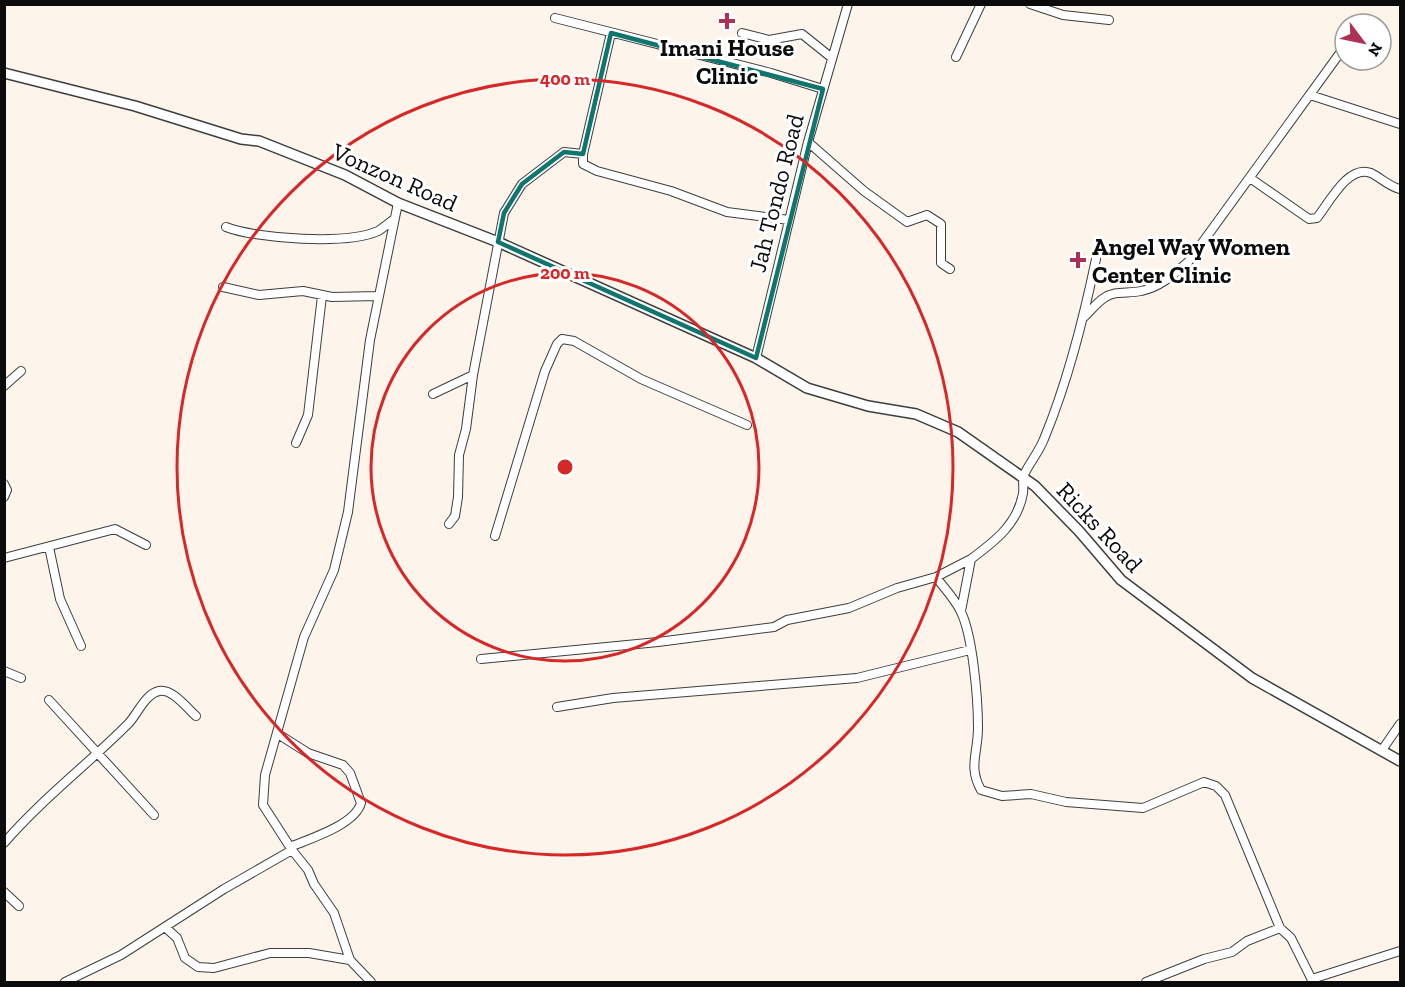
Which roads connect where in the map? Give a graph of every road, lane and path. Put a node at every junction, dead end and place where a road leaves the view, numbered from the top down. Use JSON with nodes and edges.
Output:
{"nodes":[{"id":1,"x":848,"y":4,"type":"edge"},
{"id":2,"x":981,"y":4,"type":"edge"},
{"id":3,"x":1030,"y":4,"type":"edge"},
{"id":4,"x":555,"y":18,"type":"dead end"},
{"id":5,"x":1109,"y":20,"type":"dead end"},
{"id":6,"x":611,"y":33,"type":"junction"},
{"id":7,"x":742,"y":33,"type":"dead end"},
{"id":8,"x":956,"y":57,"type":"dead end"},
{"id":9,"x":832,"y":58,"type":"junction"},
{"id":10,"x":1333,"y":63,"type":"edge"},
{"id":11,"x":4,"y":73,"type":"edge"},
{"id":12,"x":823,"y":89,"type":"junction"},
{"id":13,"x":1310,"y":95,"type":"junction"},
{"id":14,"x":1401,"y":124,"type":"edge"},
{"id":15,"x":808,"y":142,"type":"junction"},
{"id":16,"x":583,"y":154,"type":"junction"},
{"id":17,"x":1250,"y":178,"type":"junction"},
{"id":18,"x":1401,"y":189,"type":"edge"},
{"id":19,"x":398,"y":203,"type":"junction"},
{"id":20,"x":393,"y":220,"type":"junction"},
{"id":21,"x":789,"y":220,"type":"junction"},
{"id":22,"x":225,"y":227,"type":"dead end"},
{"id":23,"x":498,"y":242,"type":"junction"},
{"id":24,"x":1096,"y":260,"type":"dead end"},
{"id":25,"x":950,"y":269,"type":"dead end"},
{"id":26,"x":223,"y":287,"type":"dead end"},
{"id":27,"x":322,"y":296,"type":"junction"},
{"id":28,"x":378,"y":296,"type":"junction"},
{"id":29,"x":1083,"y":318,"type":"junction"},
{"id":30,"x":756,"y":358,"type":"junction"},
{"id":31,"x":21,"y":371,"type":"dead end"},
{"id":32,"x":473,"y":375,"type":"junction"},
{"id":33,"x":4,"y":386,"type":"edge"},
{"id":34,"x":433,"y":394,"type":"dead end"},
{"id":35,"x":747,"y":426,"type":"dead end"},
{"id":36,"x":296,"y":443,"type":"dead end"},
{"id":37,"x":1023,"y":476,"type":"junction"},
{"id":38,"x":4,"y":484,"type":"edge"},
{"id":39,"x":4,"y":497,"type":"edge"},
{"id":40,"x":449,"y":524,"type":"dead end"},
{"id":41,"x":495,"y":536,"type":"dead end"},
{"id":42,"x":146,"y":545,"type":"dead end"},
{"id":43,"x":49,"y":547,"type":"junction"},
{"id":44,"x":4,"y":558,"type":"edge"},
{"id":45,"x":971,"y":559,"type":"junction"},
{"id":46,"x":936,"y":577,"type":"junction"},
{"id":47,"x":961,"y":611,"type":"junction"},
{"id":48,"x":81,"y":646,"type":"dead end"},
{"id":49,"x":970,"y":650,"type":"junction"},
{"id":50,"x":481,"y":659,"type":"dead end"},
{"id":51,"x":4,"y":671,"type":"edge"},
{"id":52,"x":21,"y":678,"type":"dead end"},
{"id":53,"x":49,"y":700,"type":"dead end"},
{"id":54,"x":557,"y":707,"type":"dead end"},
{"id":55,"x":196,"y":716,"type":"dead end"},
{"id":56,"x":1401,"y":724,"type":"edge"},
{"id":57,"x":278,"y":734,"type":"junction"},
{"id":58,"x":1382,"y":750,"type":"junction"},
{"id":59,"x":98,"y":751,"type":"junction"},
{"id":60,"x":1401,"y":761,"type":"edge"},
{"id":61,"x":154,"y":815,"type":"dead end"},
{"id":62,"x":4,"y":843,"type":"edge"},
{"id":63,"x":291,"y":849,"type":"junction"},
{"id":64,"x":4,"y":892,"type":"edge"},
{"id":65,"x":20,"y":906,"type":"dead end"},
{"id":66,"x":166,"y":928,"type":"junction"},
{"id":67,"x":1280,"y":928,"type":"junction"},
{"id":68,"x":1401,"y":951,"type":"edge"},
{"id":69,"x":350,"y":960,"type":"junction"},
{"id":70,"x":1312,"y":981,"type":"edge"},
{"id":71,"x":65,"y":982,"type":"edge"},
{"id":72,"x":371,"y":982,"type":"edge"},
{"id":73,"x":1146,"y":982,"type":"edge"}],
"edges":[{"from":1,"to":9,"type":"street","name":"Jah Tondo Road"},
{"from":2,"to":8,"type":"street"},
{"from":3,"to":5,"type":"street"},
{"from":4,"to":6,"type":"street"},
{"from":6,"to":12,"type":"street"},
{"from":6,"to":16,"type":"street"},
{"from":7,"to":9,"type":"street"},
{"from":9,"to":12,"type":"street","name":"Jah Tondo Road"},
{"from":10,"to":13,"type":"street"},
{"from":11,"to":19,"type":"street","name":"Vonzon Road"},
{"from":12,"to":15,"type":"street","name":"Jah Tondo Road"},
{"from":13,"to":14,"type":"street"},
{"from":13,"to":17,"type":"street"},
{"from":15,"to":21,"type":"street","name":"Jah Tondo Road"},
{"from":15,"to":25,"type":"street"},
{"from":16,"to":21,"type":"street"},
{"from":16,"to":23,"type":"street"},
{"from":17,"to":18,"type":"street"},
{"from":17,"to":29,"type":"street"},
{"from":19,"to":20,"type":"street"},
{"from":19,"to":23,"type":"street","name":"Vonzon Road"},
{"from":20,"to":22,"type":"street"},
{"from":20,"to":28,"type":"street"},
{"from":21,"to":30,"type":"street","name":"Jah Tondo Road"},
{"from":23,"to":30,"type":"street","name":"Vonzon Road"},
{"from":23,"to":32,"type":"street"},
{"from":24,"to":29,"type":"street"},
{"from":26,"to":27,"type":"street"},
{"from":27,"to":28,"type":"street"},
{"from":27,"to":36,"type":"street"},
{"from":28,"to":57,"type":"street"},
{"from":29,"to":37,"type":"street"},
{"from":30,"to":37,"type":"street","name":"Ricks Road"},
{"from":31,"to":33,"type":"street"},
{"from":32,"to":34,"type":"street"},
{"from":32,"to":40,"type":"street"},
{"from":35,"to":41,"type":"street"},
{"from":37,"to":45,"type":"street"},
{"from":37,"to":58,"type":"street","name":"Ricks Road"},
{"from":38,"to":39,"type":"street"},
{"from":42,"to":43,"type":"street"},
{"from":43,"to":44,"type":"street"},
{"from":43,"to":48,"type":"street"},
{"from":45,"to":46,"type":"street"},
{"from":45,"to":47,"type":"street"},
{"from":46,"to":47,"type":"street"},
{"from":46,"to":50,"type":"street"},
{"from":47,"to":49,"type":"street"},
{"from":49,"to":54,"type":"street"},
{"from":49,"to":67,"type":"street"},
{"from":51,"to":52,"type":"street"},
{"from":53,"to":59,"type":"street"},
{"from":55,"to":59,"type":"street"},
{"from":56,"to":58,"type":"street"},
{"from":57,"to":63,"type":"street"},
{"from":57,"to":63,"type":"street"},
{"from":58,"to":60,"type":"street","name":"Ricks Road"},
{"from":59,"to":61,"type":"street"},
{"from":59,"to":62,"type":"street"},
{"from":63,"to":66,"type":"street"},
{"from":63,"to":69,"type":"street"},
{"from":64,"to":65,"type":"street"},
{"from":66,"to":69,"type":"street"},
{"from":66,"to":71,"type":"street"},
{"from":67,"to":70,"type":"street"},
{"from":67,"to":73,"type":"street"},
{"from":68,"to":70,"type":"street"},
{"from":69,"to":72,"type":"street"}]}
